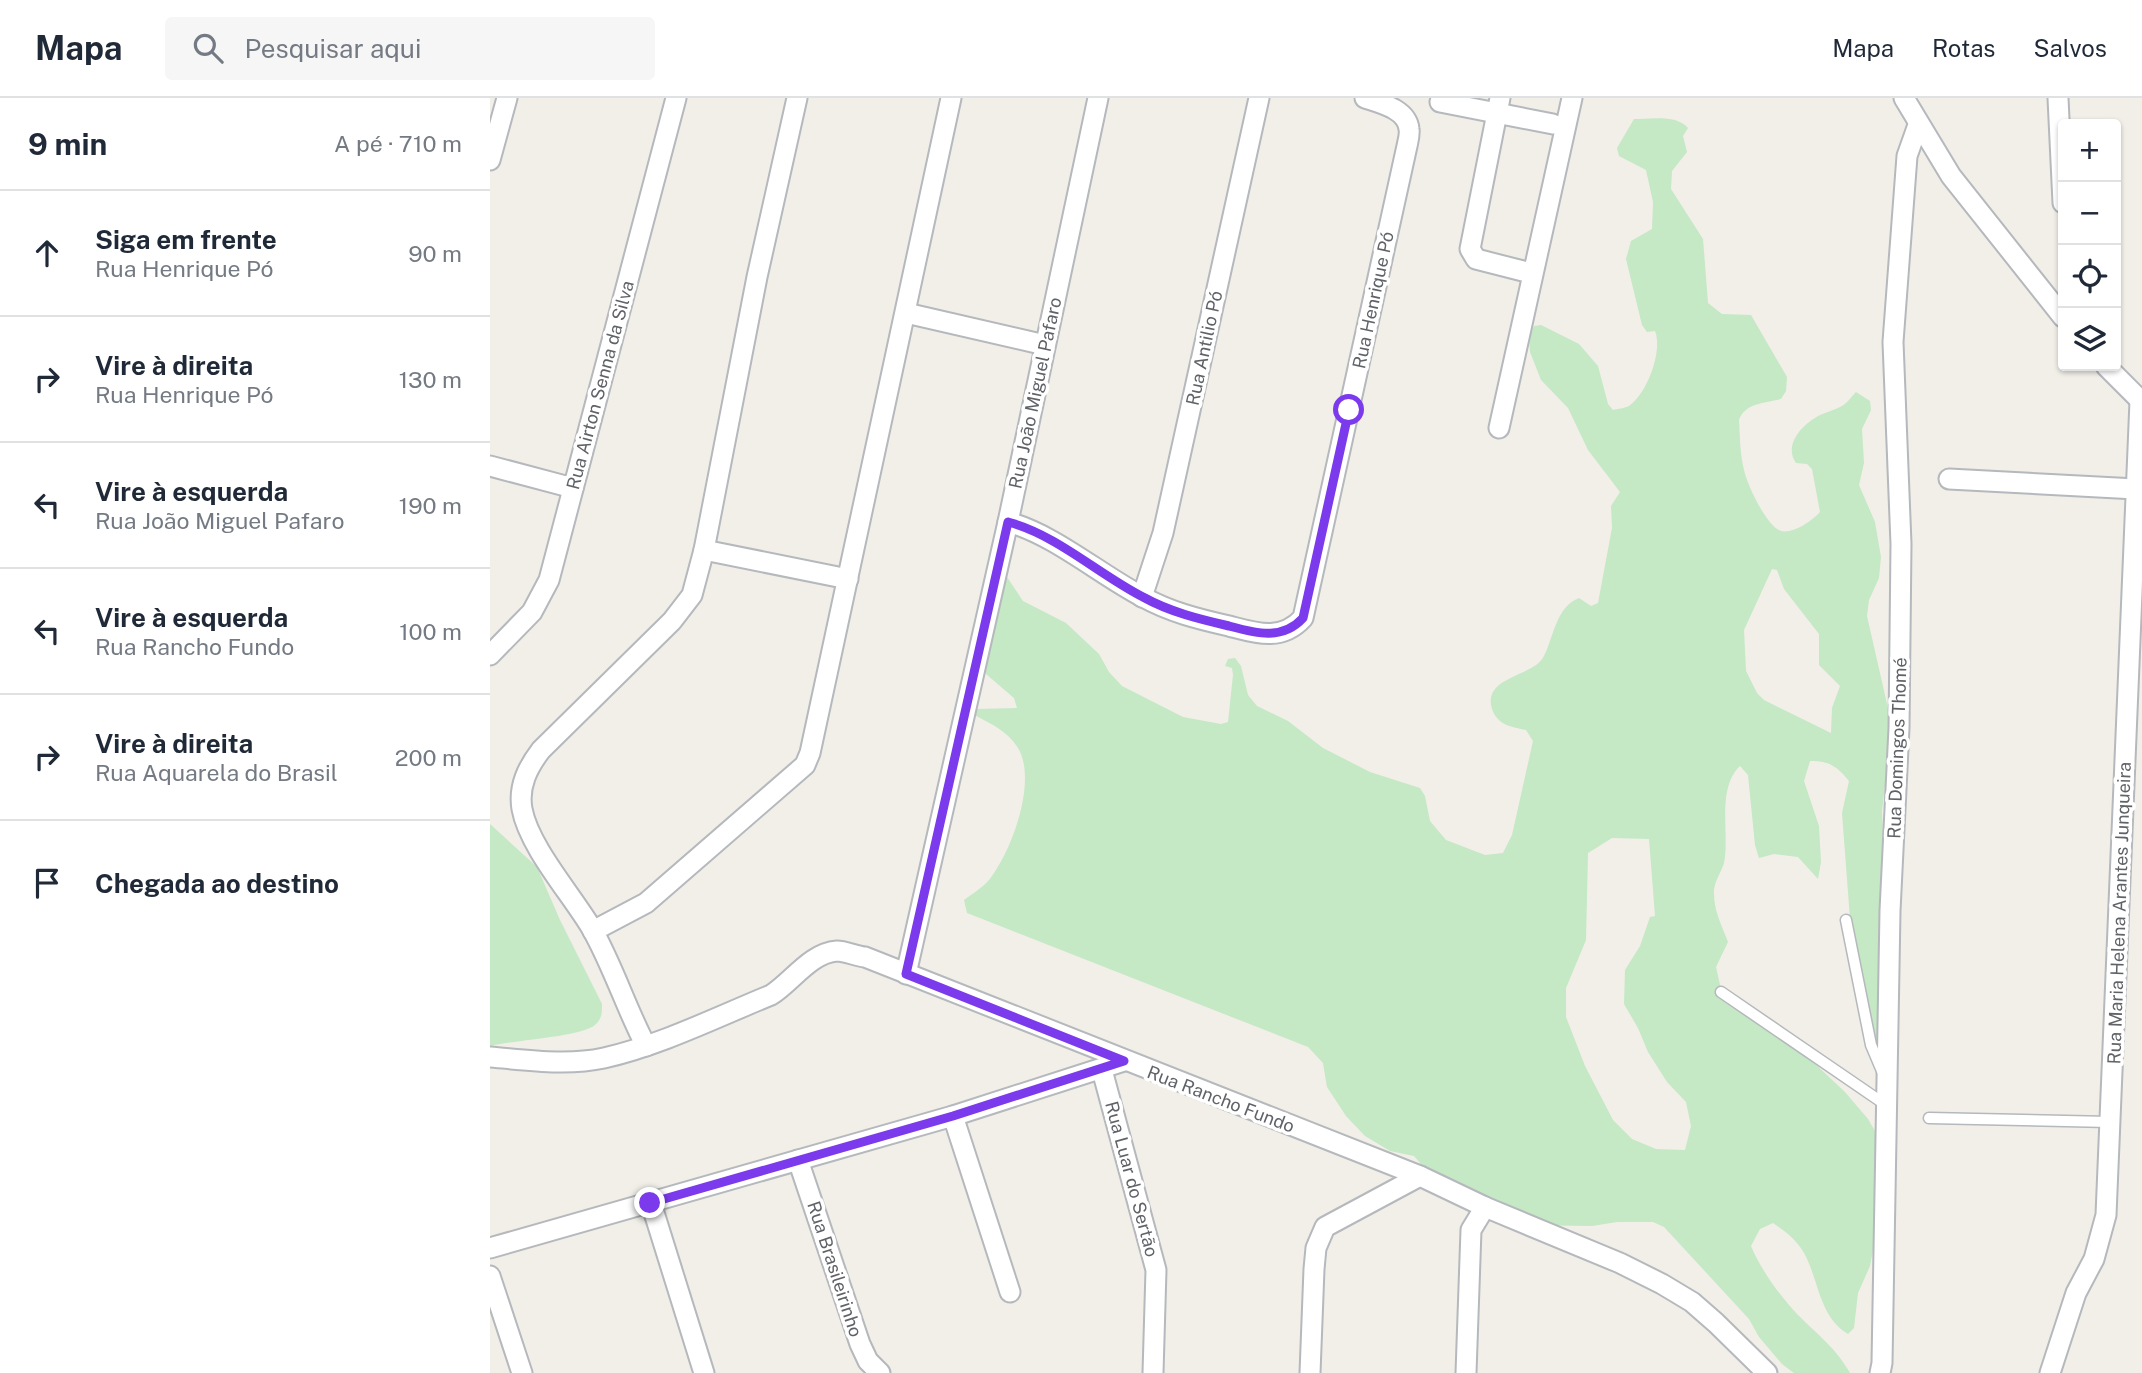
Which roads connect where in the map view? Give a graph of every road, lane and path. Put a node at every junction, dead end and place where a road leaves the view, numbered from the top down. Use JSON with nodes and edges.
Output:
{"nodes":[{"id":1,"x":507,"y":98,"type":"edge"},
{"id":2,"x":676,"y":98,"type":"edge"},
{"id":3,"x":797,"y":98,"type":"edge"},
{"id":4,"x":951,"y":98,"type":"edge"},
{"id":5,"x":1098,"y":98,"type":"edge"},
{"id":6,"x":1259,"y":98,"type":"edge"},
{"id":7,"x":1365,"y":98,"type":"edge"},
{"id":8,"x":1572,"y":98,"type":"edge"},
{"id":9,"x":1904,"y":98,"type":"edge"},
{"id":10,"x":2058,"y":98,"type":"edge"},
{"id":11,"x":1440,"y":102,"type":"dead end"},
{"id":12,"x":1498,"y":106,"type":"edge"},
{"id":13,"x":1553,"y":124,"type":"dead end"},
{"id":14,"x":1918,"y":125,"type":"junction"},
{"id":15,"x":490,"y":160,"type":"edge"},
{"id":16,"x":2062,"y":182,"type":"edge"},
{"id":17,"x":1523,"y":271,"type":"dead end"},
{"id":18,"x":2058,"y":311,"type":"edge"},
{"id":19,"x":906,"y":313,"type":"junction"},
{"id":20,"x":1045,"y":345,"type":"junction"},
{"id":21,"x":2111,"y":371,"type":"edge"},
{"id":22,"x":2141,"y":401,"type":"edge"},
{"id":23,"x":1499,"y":428,"type":"dead end"},
{"id":24,"x":490,"y":466,"type":"edge"},
{"id":25,"x":1949,"y":479,"type":"dead end"},
{"id":26,"x":573,"y":488,"type":"junction"},
{"id":27,"x":2136,"y":489,"type":"junction"},
{"id":28,"x":1008,"y":522,"type":"junction"},
{"id":29,"x":704,"y":550,"type":"junction"},
{"id":30,"x":848,"y":579,"type":"junction"},
{"id":31,"x":1142,"y":597,"type":"junction"},
{"id":32,"x":490,"y":654,"type":"edge"},
{"id":33,"x":1846,"y":920,"type":"dead end"},
{"id":34,"x":593,"y":931,"type":"junction"},
{"id":35,"x":906,"y":974,"type":"junction"},
{"id":36,"x":1721,"y":992,"type":"dead end"},
{"id":37,"x":646,"y":1046,"type":"junction"},
{"id":38,"x":490,"y":1057,"type":"edge"},
{"id":39,"x":1124,"y":1061,"type":"junction"},
{"id":40,"x":1102,"y":1070,"type":"junction"},
{"id":41,"x":1886,"y":1081,"type":"junction"},
{"id":42,"x":1886,"y":1106,"type":"junction"},
{"id":43,"x":953,"y":1116,"type":"junction"},
{"id":44,"x":1929,"y":1118,"type":"dead end"},
{"id":45,"x":2110,"y":1122,"type":"junction"},
{"id":46,"x":798,"y":1160,"type":"junction"},
{"id":47,"x":1420,"y":1177,"type":"junction"},
{"id":48,"x":650,"y":1203,"type":"junction"},
{"id":49,"x":1485,"y":1207,"type":"junction"},
{"id":50,"x":490,"y":1248,"type":"edge"},
{"id":51,"x":490,"y":1276,"type":"edge"},
{"id":52,"x":1010,"y":1292,"type":"dead end"},
{"id":53,"x":522,"y":1373,"type":"edge"},
{"id":54,"x":704,"y":1373,"type":"edge"},
{"id":55,"x":880,"y":1373,"type":"edge"},
{"id":56,"x":1153,"y":1373,"type":"edge"},
{"id":57,"x":1310,"y":1373,"type":"edge"},
{"id":58,"x":1466,"y":1373,"type":"edge"},
{"id":59,"x":1767,"y":1373,"type":"edge"},
{"id":60,"x":1880,"y":1373,"type":"edge"},
{"id":61,"x":2050,"y":1373,"type":"edge"}],
"edges":[{"from":1,"to":15,"type":"street"},
{"from":2,"to":26,"type":"street","name":"Rua Airton Senna da Silva"},
{"from":3,"to":29,"type":"street"},
{"from":4,"to":19,"type":"street"},
{"from":5,"to":20,"type":"street","name":"Rua João Miguel Pafaro"},
{"from":6,"to":31,"type":"street","name":"Rua Antilio Pó"},
{"from":7,"to":31,"type":"street","name":"Rua Henrique Pó"},
{"from":8,"to":23,"type":"street"},
{"from":9,"to":14,"type":"street"},
{"from":10,"to":16,"type":"street"},
{"from":11,"to":12,"type":"street"},
{"from":12,"to":13,"type":"street"},
{"from":12,"to":17,"type":"street"},
{"from":14,"to":18,"type":"street"},
{"from":14,"to":41,"type":"street","name":"Rua Domingos Thomé"},
{"from":19,"to":20,"type":"street"},
{"from":19,"to":30,"type":"street"},
{"from":20,"to":28,"type":"street","name":"Rua João Miguel Pafaro"},
{"from":21,"to":22,"type":"street"},
{"from":22,"to":27,"type":"street","name":"Rua Maria Helena Arantes Junqueira"},
{"from":24,"to":26,"type":"street"},
{"from":25,"to":27,"type":"street"},
{"from":26,"to":32,"type":"street","name":"Rua Airton Senna da Silva"},
{"from":27,"to":45,"type":"street","name":"Rua Maria Helena Arantes Junqueira"},
{"from":28,"to":31,"type":"street","name":"Rua Henrique Pó"},
{"from":28,"to":35,"type":"street","name":"Rua João Miguel Pafaro"},
{"from":29,"to":30,"type":"street"},
{"from":29,"to":34,"type":"street"},
{"from":30,"to":34,"type":"street"},
{"from":33,"to":41,"type":"lane"},
{"from":34,"to":37,"type":"street"},
{"from":35,"to":37,"type":"street","name":"Rua Rancho Fundo"},
{"from":35,"to":39,"type":"street","name":"Rua Rancho Fundo"},
{"from":36,"to":42,"type":"lane"},
{"from":37,"to":38,"type":"street","name":"Rua Rancho Fundo"},
{"from":39,"to":40,"type":"street"},
{"from":39,"to":47,"type":"street","name":"Rua Rancho Fundo"},
{"from":40,"to":43,"type":"street"},
{"from":40,"to":56,"type":"street","name":"Rua Luar do Sertão"},
{"from":41,"to":42,"type":"street","name":"Rua Domingos Thomé"},
{"from":42,"to":60,"type":"street","name":"Rua Domingos Thomé"},
{"from":43,"to":46,"type":"street"},
{"from":43,"to":52,"type":"street"},
{"from":44,"to":45,"type":"lane"},
{"from":45,"to":61,"type":"street","name":"Rua Maria Helena Arantes Junqueira"},
{"from":46,"to":48,"type":"street"},
{"from":46,"to":55,"type":"street","name":"Rua Brasileirinho"},
{"from":47,"to":49,"type":"street","name":"Rua Rancho Fundo"},
{"from":47,"to":57,"type":"street"},
{"from":48,"to":50,"type":"street"},
{"from":48,"to":54,"type":"street"},
{"from":49,"to":58,"type":"street"},
{"from":49,"to":59,"type":"street","name":"Rua Rancho Fundo"},
{"from":51,"to":53,"type":"street"}]}
